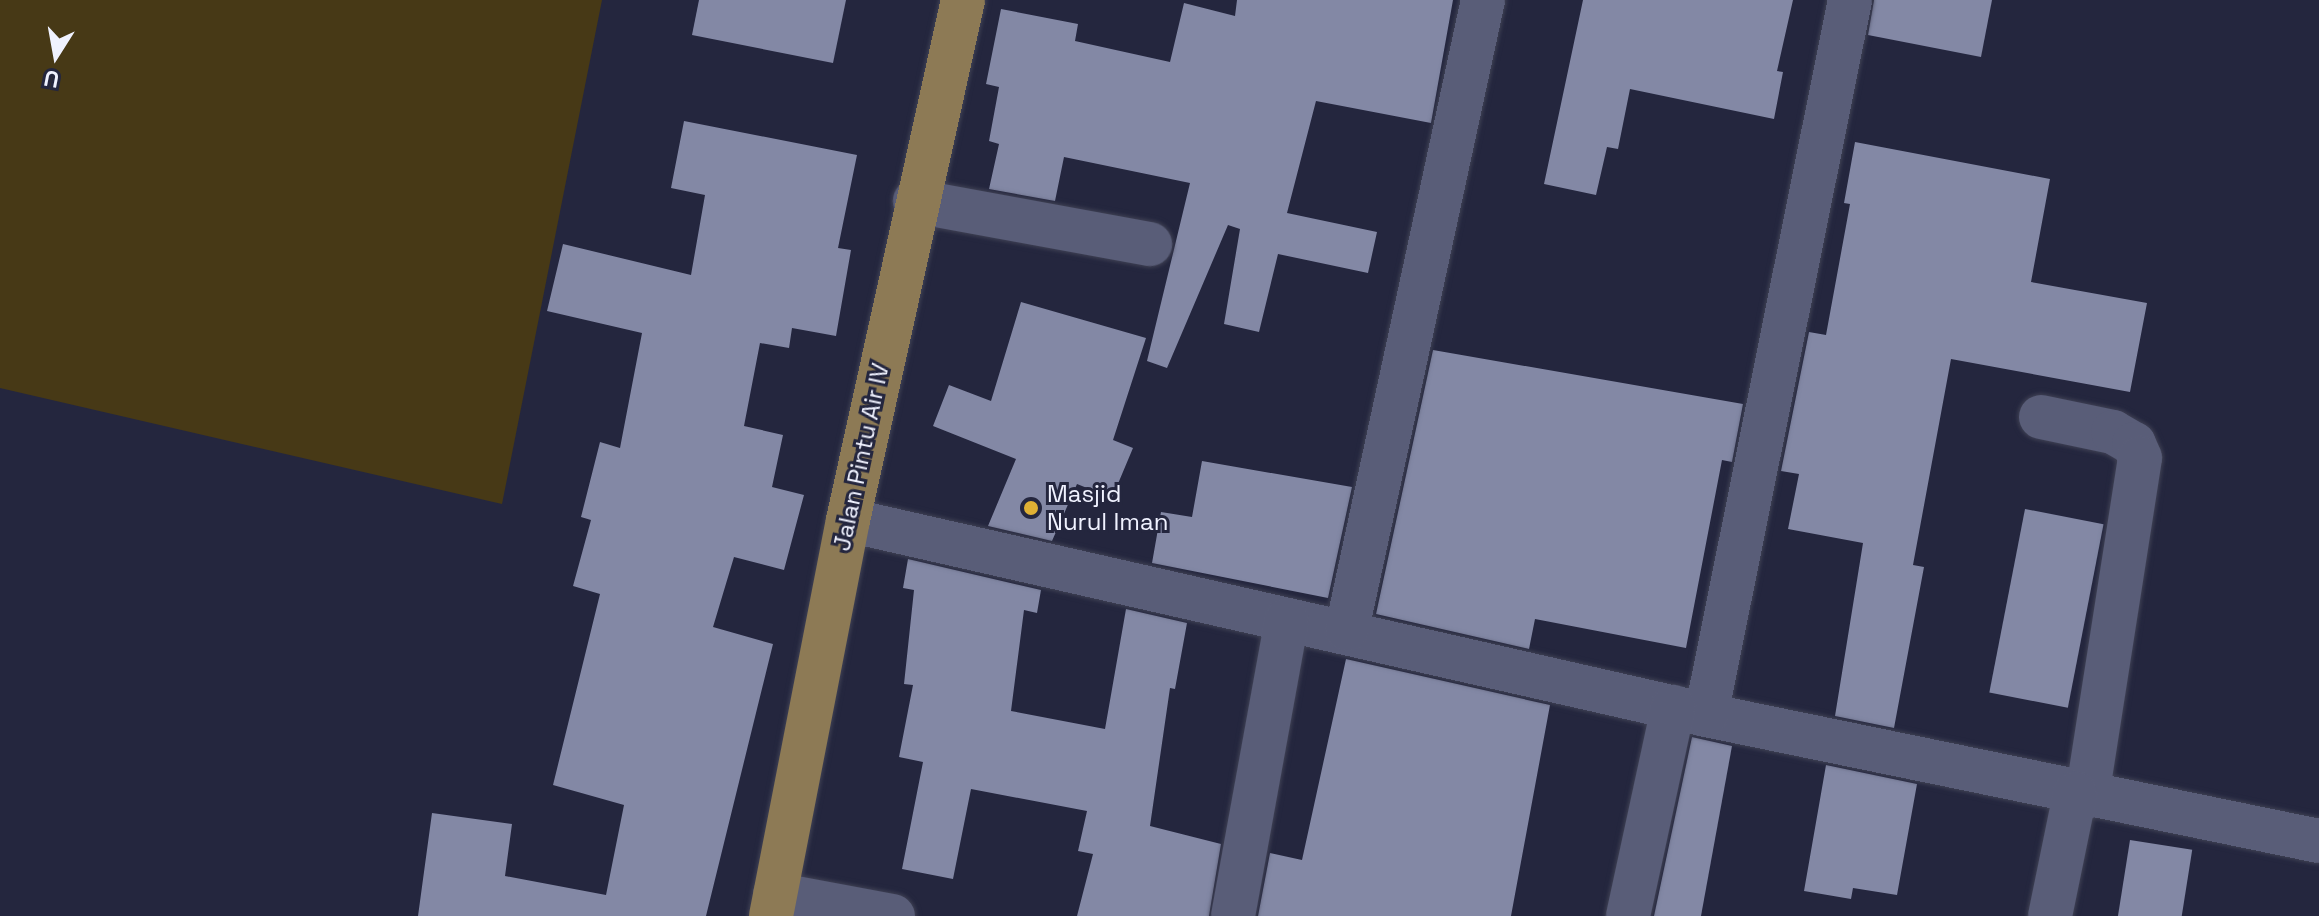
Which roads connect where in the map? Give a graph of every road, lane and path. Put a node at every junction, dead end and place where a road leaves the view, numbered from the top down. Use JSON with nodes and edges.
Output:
{"nodes":[{"id":1,"x":963,"y":0,"type":"edge"},
{"id":2,"x":1483,"y":0,"type":"edge"},
{"id":3,"x":1850,"y":0,"type":"edge"},
{"id":4,"x":915,"y":201,"type":"junction"},
{"id":5,"x":1150,"y":244,"type":"dead end"},
{"id":6,"x":2041,"y":417,"type":"dead end"},
{"id":7,"x":848,"y":520,"type":"junction"},
{"id":8,"x":1287,"y":620,"type":"junction"},
{"id":9,"x":1347,"y":629,"type":"junction"},
{"id":10,"x":1690,"y":711,"type":"junction"},
{"id":11,"x":2081,"y":795,"type":"junction"},
{"id":12,"x":2319,"y":841,"type":"edge"},
{"id":13,"x":773,"y":905,"type":"edge"},
{"id":14,"x":893,"y":916,"type":"edge"},
{"id":15,"x":1233,"y":916,"type":"edge"},
{"id":16,"x":1628,"y":916,"type":"edge"},
{"id":17,"x":2050,"y":916,"type":"edge"}],
"edges":[{"from":1,"to":4,"type":"main road","name":"Jalan Pintu Air IV"},
{"from":2,"to":9,"type":"street"},
{"from":3,"to":10,"type":"street"},
{"from":4,"to":5,"type":"street"},
{"from":4,"to":7,"type":"main road","name":"Jalan Pintu Air IV"},
{"from":6,"to":11,"type":"street"},
{"from":7,"to":8,"type":"street"},
{"from":7,"to":13,"type":"main road","name":"Jalan Pintu Air IV"},
{"from":8,"to":9,"type":"street"},
{"from":8,"to":15,"type":"street"},
{"from":9,"to":10,"type":"street"},
{"from":10,"to":11,"type":"street"},
{"from":10,"to":16,"type":"street"},
{"from":11,"to":12,"type":"street"},
{"from":11,"to":17,"type":"street"},
{"from":13,"to":14,"type":"street"}]}
